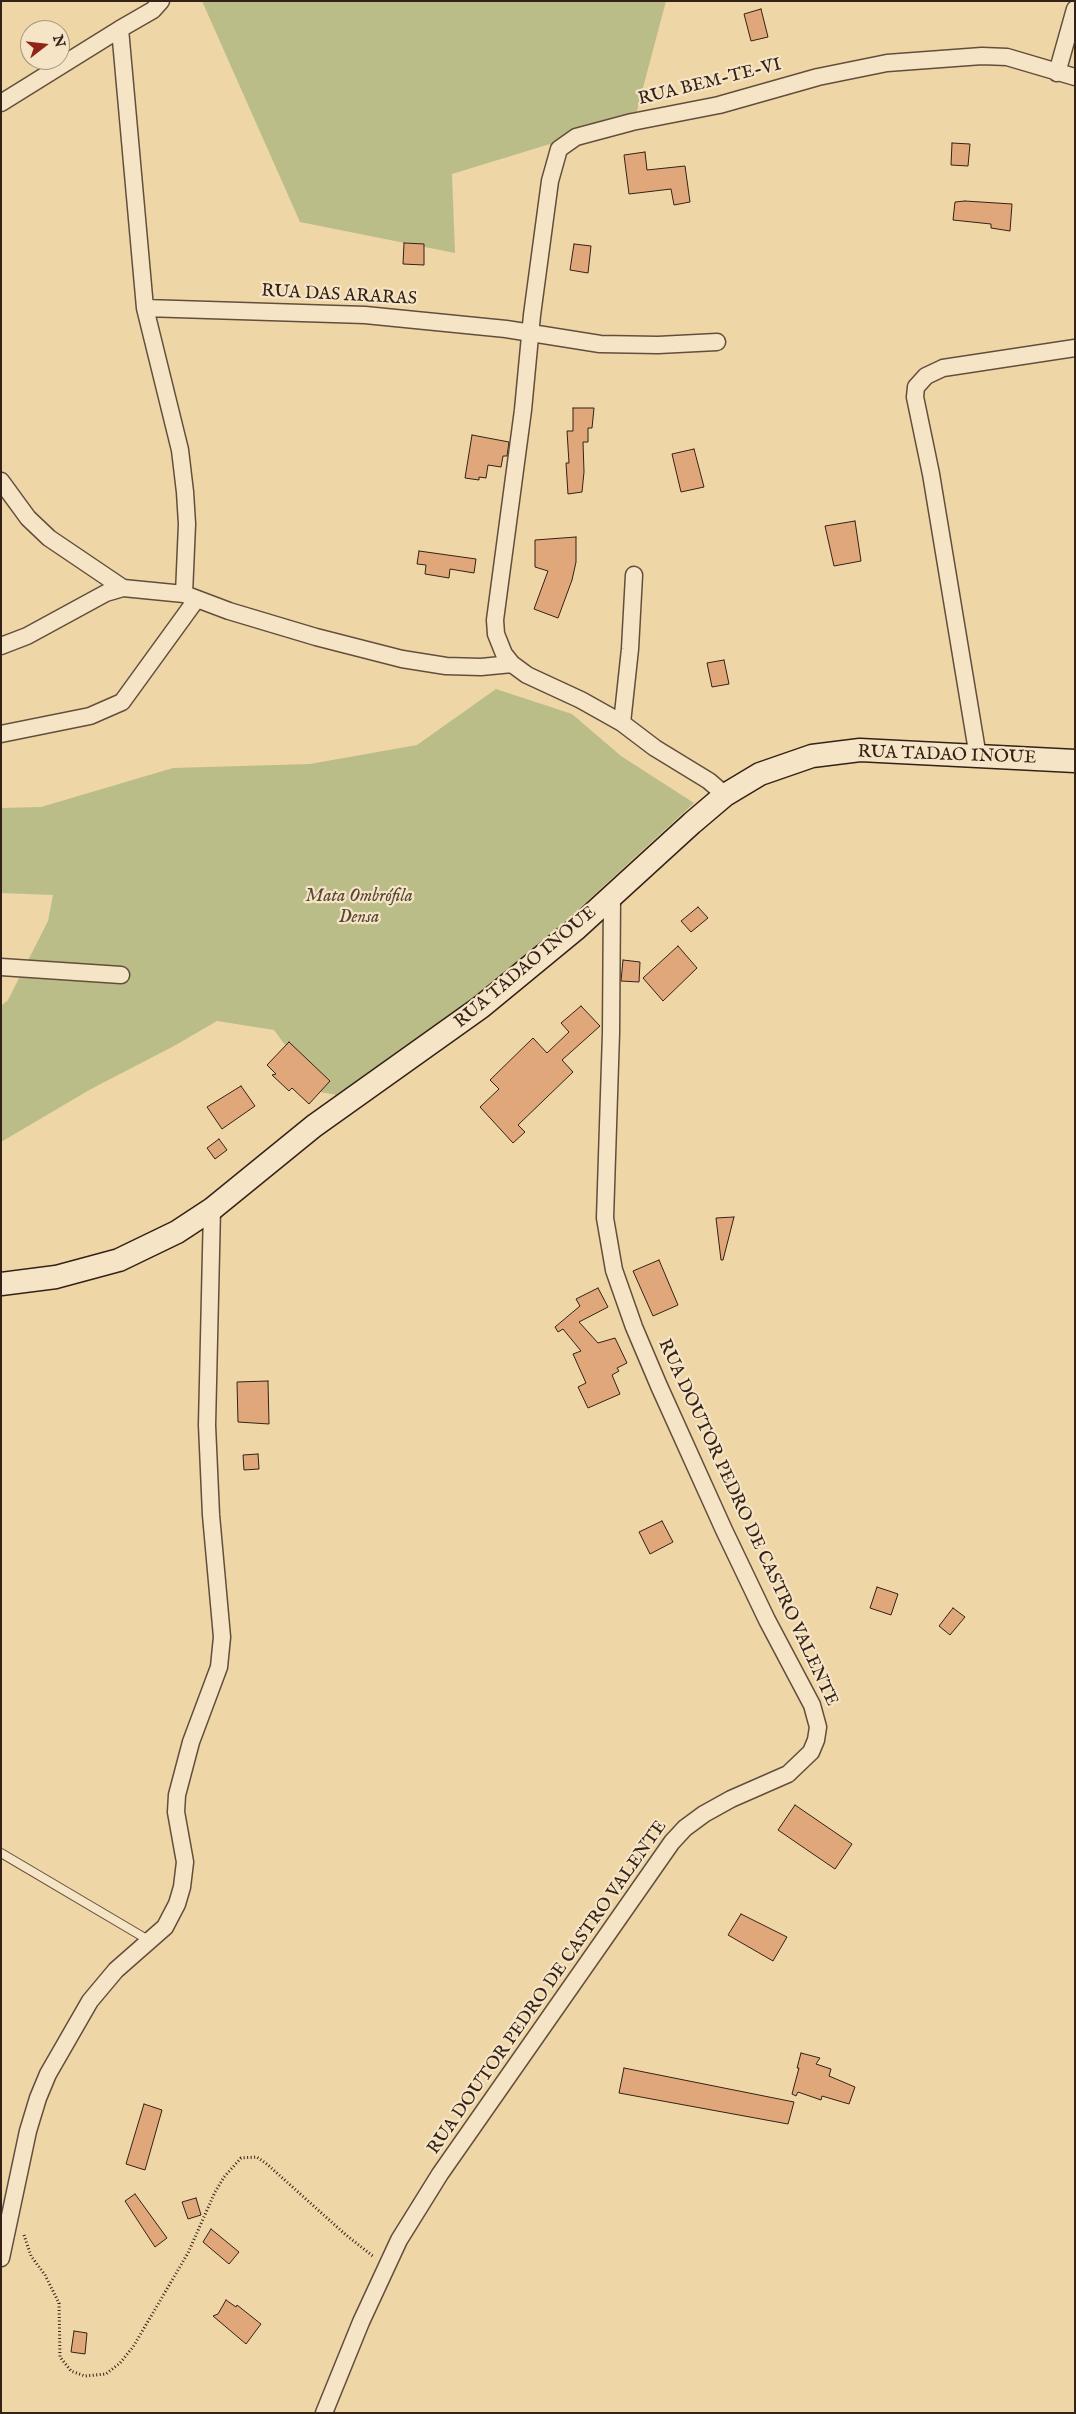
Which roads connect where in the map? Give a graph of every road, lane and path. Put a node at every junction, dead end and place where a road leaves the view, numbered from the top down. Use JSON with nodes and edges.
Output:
{"nodes":[{"id":1,"x":161,"y":1,"type":"edge"},
{"id":2,"x":1075,"y":9,"type":"edge"},
{"id":3,"x":120,"y":29,"type":"junction"},
{"id":4,"x":1057,"y":73,"type":"junction"},
{"id":5,"x":1075,"y":77,"type":"edge"},
{"id":6,"x":1,"y":103,"type":"edge"},
{"id":7,"x":145,"y":308,"type":"junction"},
{"id":8,"x":530,"y":333,"type":"junction"},
{"id":9,"x":717,"y":342,"type":"dead end"},
{"id":10,"x":1075,"y":348,"type":"edge"},
{"id":11,"x":1,"y":481,"type":"edge"},
{"id":12,"x":634,"y":575,"type":"dead end"},
{"id":13,"x":123,"y":588,"type":"junction"},
{"id":14,"x":190,"y":597,"type":"junction"},
{"id":15,"x":1,"y":646,"type":"edge"},
{"id":16,"x":512,"y":664,"type":"junction"},
{"id":17,"x":622,"y":723,"type":"junction"},
{"id":18,"x":1,"y":734,"type":"edge"},
{"id":19,"x":978,"y":757,"type":"junction"},
{"id":20,"x":1075,"y":761,"type":"edge"},
{"id":21,"x":725,"y":795,"type":"junction"},
{"id":22,"x":612,"y":896,"type":"junction"},
{"id":23,"x":1,"y":967,"type":"edge"},
{"id":24,"x":122,"y":975,"type":"dead end"},
{"id":25,"x":212,"y":1209,"type":"junction"},
{"id":26,"x":1,"y":1284,"type":"edge"},
{"id":27,"x":1,"y":1853,"type":"edge"},
{"id":28,"x":150,"y":1942,"type":"junction"},
{"id":29,"x":23,"y":2228,"type":"dead end"},
{"id":30,"x":1,"y":2258,"type":"edge"},
{"id":31,"x":387,"y":2266,"type":"junction"},
{"id":32,"x":324,"y":2413,"type":"edge"}],
"edges":[{"from":1,"to":3,"type":"street"},
{"from":2,"to":4,"type":"street"},
{"from":3,"to":6,"type":"street"},
{"from":3,"to":7,"type":"street"},
{"from":4,"to":5,"type":"street","name":"RUA BEM-TE-VI"},
{"from":4,"to":8,"type":"street","name":"RUA BEM-TE-VI"},
{"from":7,"to":8,"type":"street","name":"RUA DAS ARARAS"},
{"from":7,"to":14,"type":"street"},
{"from":8,"to":9,"type":"street","name":"RUA DAS ARARAS"},
{"from":8,"to":16,"type":"street","name":"RUA BEM-TE-VI"},
{"from":10,"to":19,"type":"street"},
{"from":11,"to":13,"type":"street"},
{"from":12,"to":17,"type":"street"},
{"from":13,"to":14,"type":"street"},
{"from":13,"to":15,"type":"street"},
{"from":14,"to":16,"type":"street"},
{"from":14,"to":18,"type":"street"},
{"from":16,"to":17,"type":"street"},
{"from":17,"to":21,"type":"street"},
{"from":19,"to":20,"type":"street","name":"RUA TADAO INOUE"},
{"from":19,"to":21,"type":"street","name":"RUA TADAO INOUE"},
{"from":21,"to":22,"type":"street","name":"RUA TADAO INOUE"},
{"from":22,"to":25,"type":"street","name":"RUA TADAO INOUE"},
{"from":22,"to":31,"type":"street","name":"RUA DOUTOR PEDRO DE CASTRO VALENTE"},
{"from":23,"to":24,"type":"street"},
{"from":25,"to":26,"type":"street","name":"RUA TADAO INOUE"},
{"from":25,"to":28,"type":"street"},
{"from":27,"to":28,"type":"lane"},
{"from":28,"to":30,"type":"street"},
{"from":29,"to":31,"type":"path"},
{"from":31,"to":32,"type":"street","name":"RUA DOUTOR PEDRO DE CASTRO VALENTE"}]}
